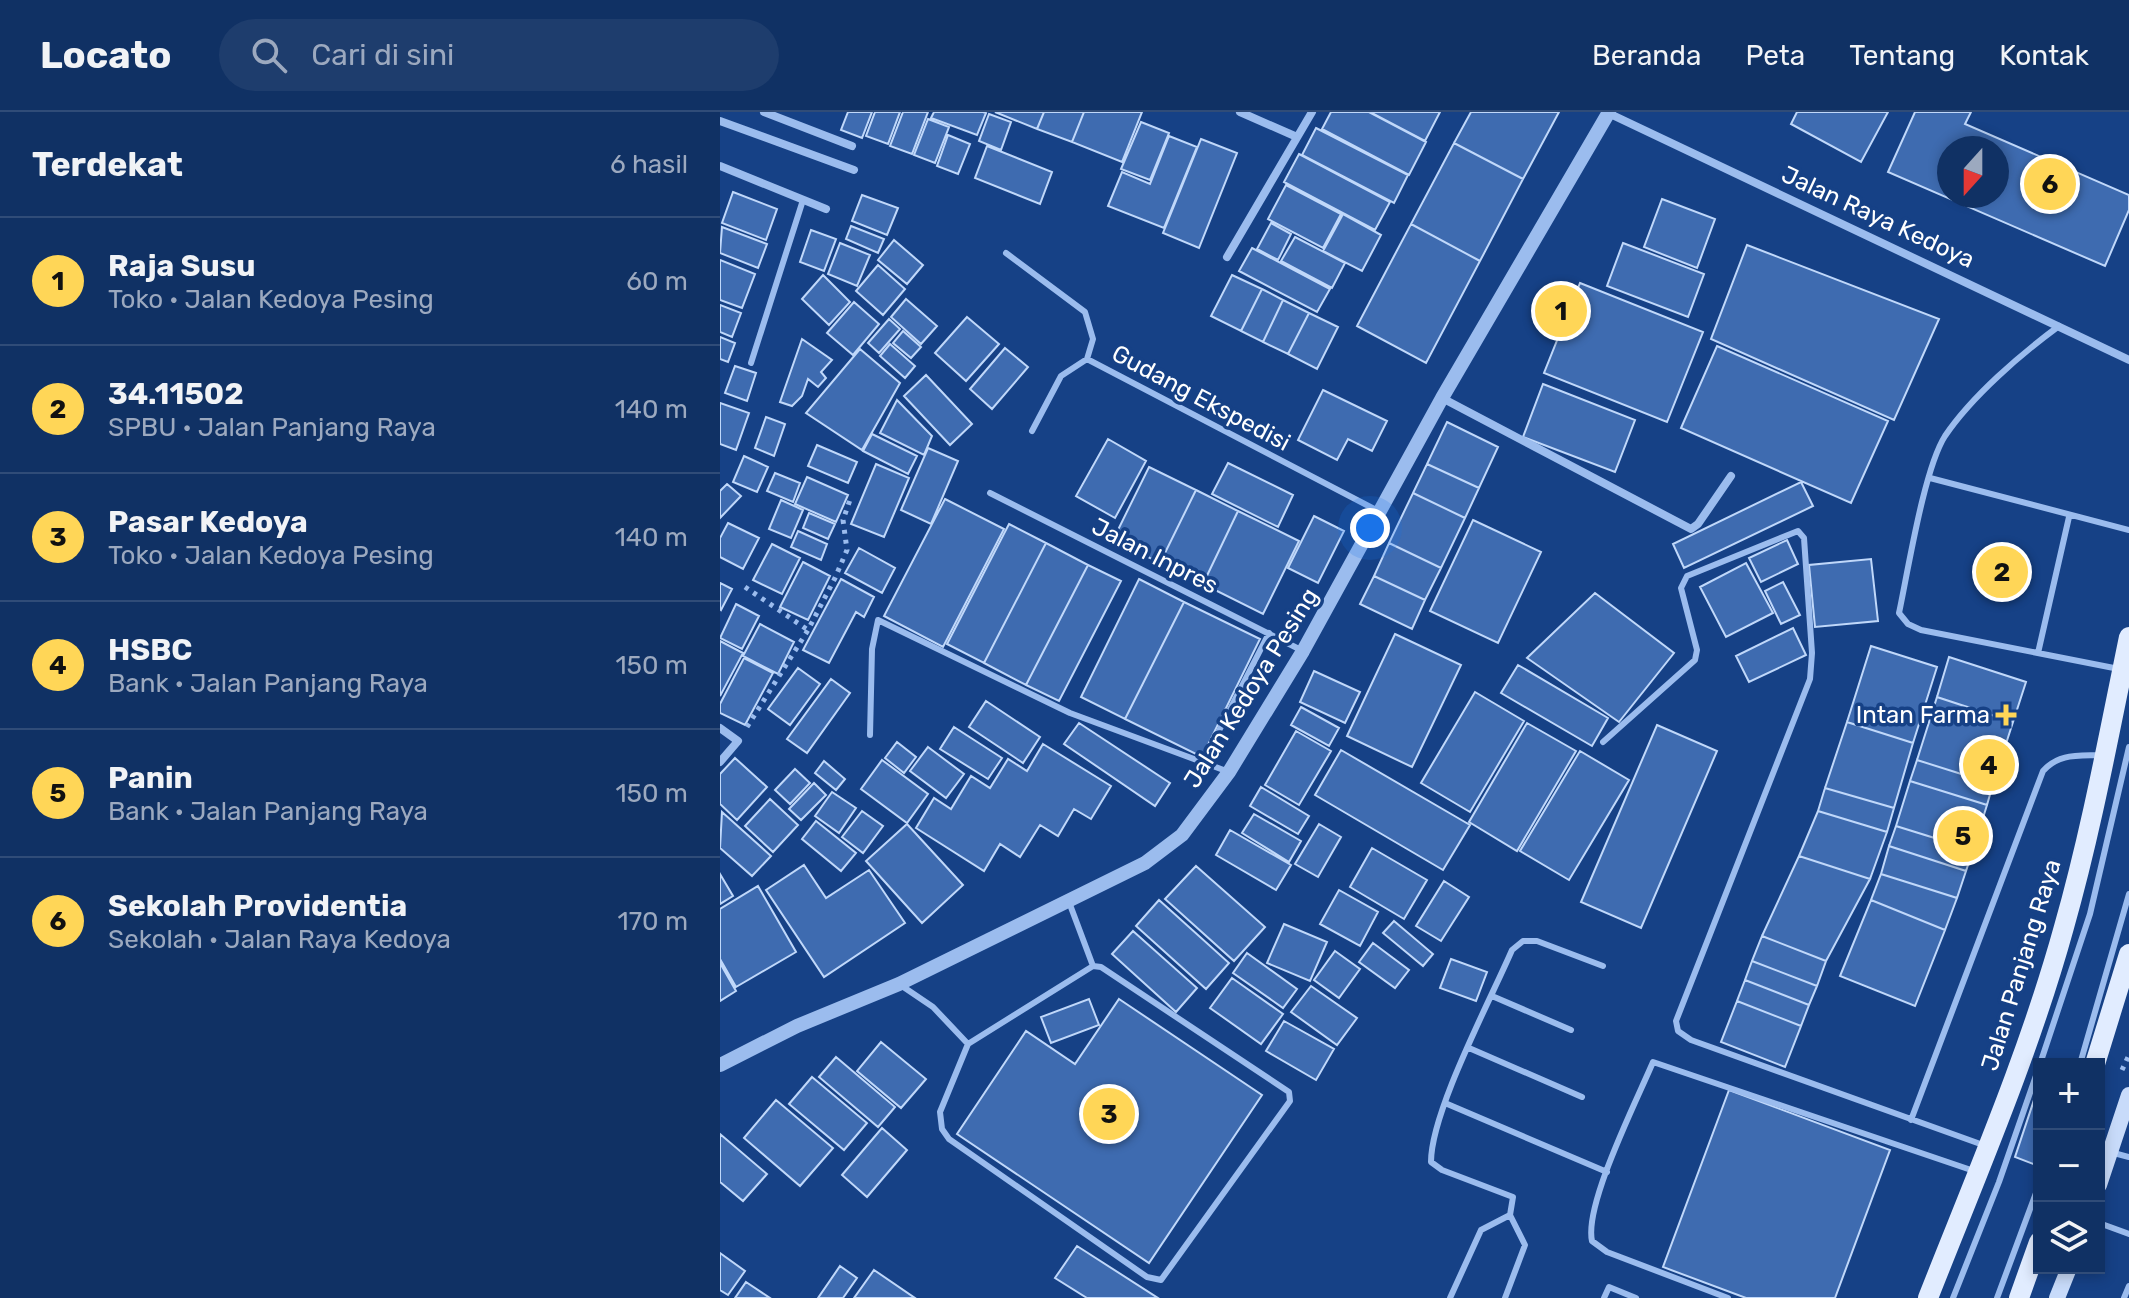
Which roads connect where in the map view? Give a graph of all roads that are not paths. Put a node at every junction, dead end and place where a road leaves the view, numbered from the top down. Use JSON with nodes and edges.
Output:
{"nodes":[{"id":1,"x":764,"y":112,"type":"edge"},
{"id":2,"x":1240,"y":112,"type":"edge"},
{"id":3,"x":1312,"y":112,"type":"edge"},
{"id":4,"x":1608,"y":112,"type":"edge"},
{"id":5,"x":720,"y":121,"type":"edge"},
{"id":6,"x":1297,"y":137,"type":"junction"},
{"id":7,"x":852,"y":146,"type":"dead end"},
{"id":8,"x":720,"y":166,"type":"edge"},
{"id":9,"x":854,"y":170,"type":"dead end"},
{"id":10,"x":803,"y":200,"type":"junction"},
{"id":11,"x":826,"y":209,"type":"dead end"},
{"id":12,"x":1006,"y":253,"type":"dead end"},
{"id":13,"x":1227,"y":257,"type":"dead end"},
{"id":14,"x":2060,"y":325,"type":"junction"},
{"id":15,"x":1087,"y":359,"type":"junction"},
{"id":16,"x":2129,"y":360,"type":"edge"},
{"id":17,"x":751,"y":363,"type":"dead end"},
{"id":18,"x":1442,"y":398,"type":"junction"},
{"id":19,"x":1032,"y":431,"type":"dead end"},
{"id":20,"x":1731,"y":476,"type":"dead end"},
{"id":21,"x":1930,"y":478,"type":"junction"},
{"id":22,"x":990,"y":493,"type":"dead end"},
{"id":23,"x":1380,"y":512,"type":"junction"},
{"id":24,"x":2069,"y":517,"type":"junction"},
{"id":25,"x":2129,"y":530,"type":"edge"},
{"id":26,"x":1269,"y":633,"type":"junction"},
{"id":27,"x":2129,"y":637,"type":"edge"},
{"id":28,"x":1303,"y":651,"type":"junction"},
{"id":29,"x":2038,"y":653,"type":"junction"},
{"id":30,"x":2122,"y":669,"type":"junction"},
{"id":31,"x":720,"y":728,"type":"edge"},
{"id":32,"x":870,"y":735,"type":"dead end"},
{"id":33,"x":1603,"y":742,"type":"dead end"},
{"id":34,"x":2129,"y":747,"type":"edge"},
{"id":35,"x":2106,"y":755,"type":"junction"},
{"id":36,"x":720,"y":762,"type":"edge"},
{"id":37,"x":1203,"y":762,"type":"junction"},
{"id":38,"x":1229,"y":772,"type":"junction"},
{"id":39,"x":2129,"y":894,"type":"edge"},
{"id":40,"x":1068,"y":900,"type":"junction"},
{"id":41,"x":2129,"y":954,"type":"edge"},
{"id":42,"x":1093,"y":966,"type":"junction"},
{"id":43,"x":1603,"y":966,"type":"dead end"},
{"id":44,"x":899,"y":984,"type":"junction"},
{"id":45,"x":1492,"y":996,"type":"junction"},
{"id":46,"x":1571,"y":1030,"type":"dead end"},
{"id":47,"x":968,"y":1044,"type":"junction"},
{"id":48,"x":1469,"y":1048,"type":"junction"},
{"id":49,"x":2042,"y":1058,"type":"edge"},
{"id":50,"x":2082,"y":1058,"type":"edge"},
{"id":51,"x":2097,"y":1058,"type":"edge"},
{"id":52,"x":720,"y":1065,"type":"edge"},
{"id":53,"x":2033,"y":1085,"type":"edge"},
{"id":54,"x":2129,"y":1095,"type":"edge"},
{"id":55,"x":1582,"y":1097,"type":"dead end"},
{"id":56,"x":1445,"y":1103,"type":"junction"},
{"id":57,"x":1911,"y":1120,"type":"junction"},
{"id":58,"x":1987,"y":1147,"type":"junction"},
{"id":59,"x":2110,"y":1152,"type":"junction"},
{"id":60,"x":2129,"y":1157,"type":"edge"},
{"id":61,"x":2105,"y":1167,"type":"edge"},
{"id":62,"x":1607,"y":1172,"type":"junction"},
{"id":63,"x":1977,"y":1172,"type":"junction"},
{"id":64,"x":2033,"y":1201,"type":"edge"},
{"id":65,"x":1510,"y":1215,"type":"junction"},
{"id":66,"x":2105,"y":1225,"type":"edge"},
{"id":67,"x":2129,"y":1234,"type":"edge"},
{"id":68,"x":2033,"y":1259,"type":"edge"},
{"id":69,"x":2067,"y":1274,"type":"edge"},
{"id":70,"x":2129,"y":1286,"type":"edge"},
{"id":71,"x":1450,"y":1298,"type":"edge"},
{"id":72,"x":1505,"y":1298,"type":"edge"},
{"id":73,"x":1604,"y":1298,"type":"edge"},
{"id":74,"x":1636,"y":1298,"type":"edge"},
{"id":75,"x":1728,"y":1298,"type":"edge"},
{"id":76,"x":1928,"y":1298,"type":"edge"},
{"id":77,"x":1953,"y":1298,"type":"edge"},
{"id":78,"x":1997,"y":1298,"type":"edge"},
{"id":79,"x":2019,"y":1298,"type":"edge"},
{"id":80,"x":2057,"y":1298,"type":"edge"},
{"id":81,"x":2124,"y":1298,"type":"edge"}],
"edges":[{"from":1,"to":7,"type":"street"},
{"from":2,"to":6,"type":"street"},
{"from":3,"to":6,"type":"street"},
{"from":4,"to":14,"type":"street","name":"Jalan Raya Kedoya"},
{"from":4,"to":18,"type":"street","name":"Jalan Kedoya Pesing"},
{"from":5,"to":9,"type":"street"},
{"from":6,"to":13,"type":"street"},
{"from":8,"to":10,"type":"street"},
{"from":10,"to":11,"type":"street"},
{"from":10,"to":17,"type":"lane"},
{"from":12,"to":15,"type":"lane"},
{"from":14,"to":16,"type":"street","name":"Jalan Raya Kedoya"},
{"from":14,"to":21,"type":"lane"},
{"from":15,"to":19,"type":"lane","name":"Gudang Ekspedisi"},
{"from":15,"to":23,"type":"lane","name":"Gudang Ekspedisi"},
{"from":18,"to":20,"type":"street"},
{"from":18,"to":23,"type":"street","name":"Jalan Kedoya Pesing"},
{"from":21,"to":24,"type":"lane"},
{"from":21,"to":29,"type":"lane"},
{"from":22,"to":26,"type":"lane","name":"Jalan Inpres"},
{"from":23,"to":28,"type":"street","name":"Jalan Kedoya Pesing"},
{"from":24,"to":25,"type":"lane"},
{"from":24,"to":29,"type":"lane"},
{"from":26,"to":28,"type":"lane","name":"Jalan Inpres"},
{"from":26,"to":37,"type":"lane"},
{"from":27,"to":30,"type":"main road","name":"Jalan Panjang Raya"},
{"from":28,"to":38,"type":"street","name":"Jalan Kedoya Pesing"},
{"from":29,"to":30,"type":"lane"},
{"from":30,"to":35,"type":"main road","name":"Jalan Panjang Raya"},
{"from":31,"to":36,"type":"street"},
{"from":32,"to":37,"type":"lane"},
{"from":33,"to":57,"type":"lane"},
{"from":34,"to":49,"type":"lane"},
{"from":35,"to":57,"type":"lane"},
{"from":35,"to":58,"type":"main road","name":"Jalan Panjang Raya"},
{"from":37,"to":38,"type":"lane"},
{"from":38,"to":40,"type":"street","name":"Jalan Kedoya Pesing"},
{"from":39,"to":50,"type":"lane"},
{"from":40,"to":42,"type":"lane"},
{"from":40,"to":44,"type":"street","name":"Jalan Kedoya Pesing"},
{"from":41,"to":51,"type":"main road"},
{"from":42,"to":47,"type":"lane"},
{"from":42,"to":47,"type":"lane"},
{"from":43,"to":45,"type":"lane"},
{"from":44,"to":47,"type":"lane"},
{"from":44,"to":52,"type":"street","name":"Jalan Kedoya Pesing"},
{"from":45,"to":46,"type":"lane"},
{"from":45,"to":48,"type":"lane"},
{"from":48,"to":55,"type":"lane"},
{"from":48,"to":56,"type":"lane"},
{"from":53,"to":77,"type":"lane"},
{"from":54,"to":59,"type":"main road"},
{"from":56,"to":62,"type":"lane"},
{"from":56,"to":65,"type":"lane"},
{"from":57,"to":58,"type":"lane"},
{"from":58,"to":63,"type":"main road","name":"Jalan Panjang Raya"},
{"from":59,"to":60,"type":"lane"},
{"from":59,"to":61,"type":"main road"},
{"from":62,"to":63,"type":"lane"},
{"from":62,"to":75,"type":"lane"},
{"from":63,"to":76,"type":"main road","name":"Jalan Panjang Raya"},
{"from":64,"to":78,"type":"lane"},
{"from":65,"to":71,"type":"lane"},
{"from":65,"to":72,"type":"lane"},
{"from":66,"to":67,"type":"lane"},
{"from":68,"to":79,"type":"main road"},
{"from":69,"to":80,"type":"main road"},
{"from":70,"to":81,"type":"lane"},
{"from":73,"to":74,"type":"lane"}]}
